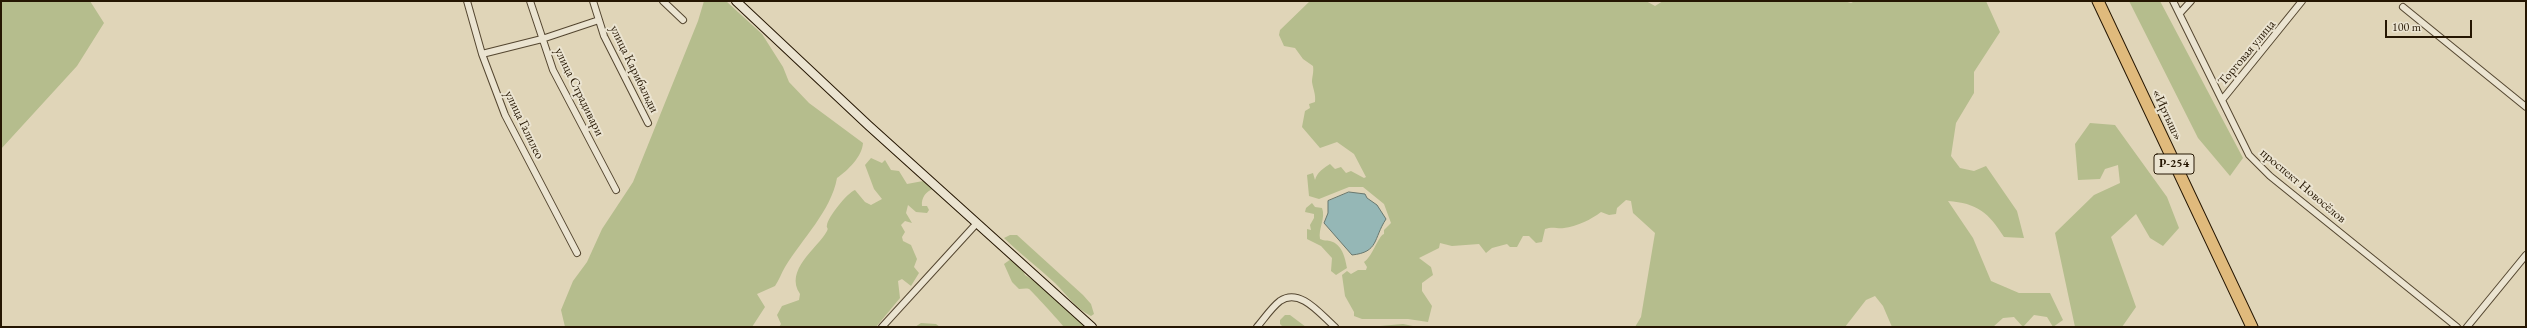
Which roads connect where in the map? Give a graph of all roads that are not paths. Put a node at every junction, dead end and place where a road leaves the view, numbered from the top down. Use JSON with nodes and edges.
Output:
{"nodes":[{"id":1,"x":467,"y":1,"type":"edge"},
{"id":2,"x":530,"y":1,"type":"edge"},
{"id":3,"x":593,"y":1,"type":"edge"},
{"id":4,"x":664,"y":1,"type":"edge"},
{"id":5,"x":736,"y":1,"type":"edge"},
{"id":6,"x":2098,"y":1,"type":"edge"},
{"id":7,"x":2173,"y":1,"type":"edge"},
{"id":8,"x":2191,"y":1,"type":"edge"},
{"id":9,"x":2302,"y":1,"type":"edge"},
{"id":10,"x":2403,"y":7,"type":"dead end"},
{"id":11,"x":2180,"y":12,"type":"junction"},
{"id":12,"x":599,"y":20,"type":"junction"},
{"id":13,"x":683,"y":20,"type":"dead end"},
{"id":14,"x":542,"y":39,"type":"junction"},
{"id":15,"x":482,"y":54,"type":"junction"},
{"id":16,"x":2222,"y":100,"type":"junction"},
{"id":17,"x":2526,"y":107,"type":"edge"},
{"id":18,"x":648,"y":123,"type":"dead end"},
{"id":19,"x":616,"y":190,"type":"dead end"},
{"id":20,"x":977,"y":223,"type":"junction"},
{"id":21,"x":577,"y":253,"type":"dead end"},
{"id":22,"x":2526,"y":255,"type":"edge"},
{"id":23,"x":882,"y":327,"type":"edge"},
{"id":24,"x":1092,"y":327,"type":"edge"},
{"id":25,"x":1257,"y":327,"type":"edge"},
{"id":26,"x":1335,"y":327,"type":"edge"},
{"id":27,"x":2252,"y":327,"type":"edge"},
{"id":28,"x":2457,"y":327,"type":"edge"},
{"id":29,"x":2467,"y":327,"type":"edge"}],
"edges":[{"from":1,"to":15,"type":"street","name":"улица Галилео"},
{"from":2,"to":14,"type":"street","name":"улица Страдивари"},
{"from":3,"to":12,"type":"street","name":"улица Карибальди"},
{"from":4,"to":13,"type":"street"},
{"from":5,"to":20,"type":"street"},
{"from":6,"to":27,"type":"highway","name":"«Иртыш»","number":"Р-254"},
{"from":7,"to":11,"type":"street","name":"проспект Новосёлов"},
{"from":8,"to":11,"type":"street"},
{"from":9,"to":16,"type":"street","name":"Торговая улица"},
{"from":10,"to":17,"type":"street"},
{"from":11,"to":16,"type":"street","name":"проспект Новосёлов"},
{"from":12,"to":14,"type":"street"},
{"from":12,"to":18,"type":"street","name":"улица Карибальди"},
{"from":14,"to":15,"type":"street"},
{"from":14,"to":19,"type":"street","name":"улица Страдивари"},
{"from":15,"to":21,"type":"street","name":"улица Галилео"},
{"from":16,"to":28,"type":"street","name":"проспект Новосёлов"},
{"from":20,"to":23,"type":"street"},
{"from":20,"to":24,"type":"street"},
{"from":22,"to":29,"type":"street"},
{"from":25,"to":26,"type":"street"}]}
